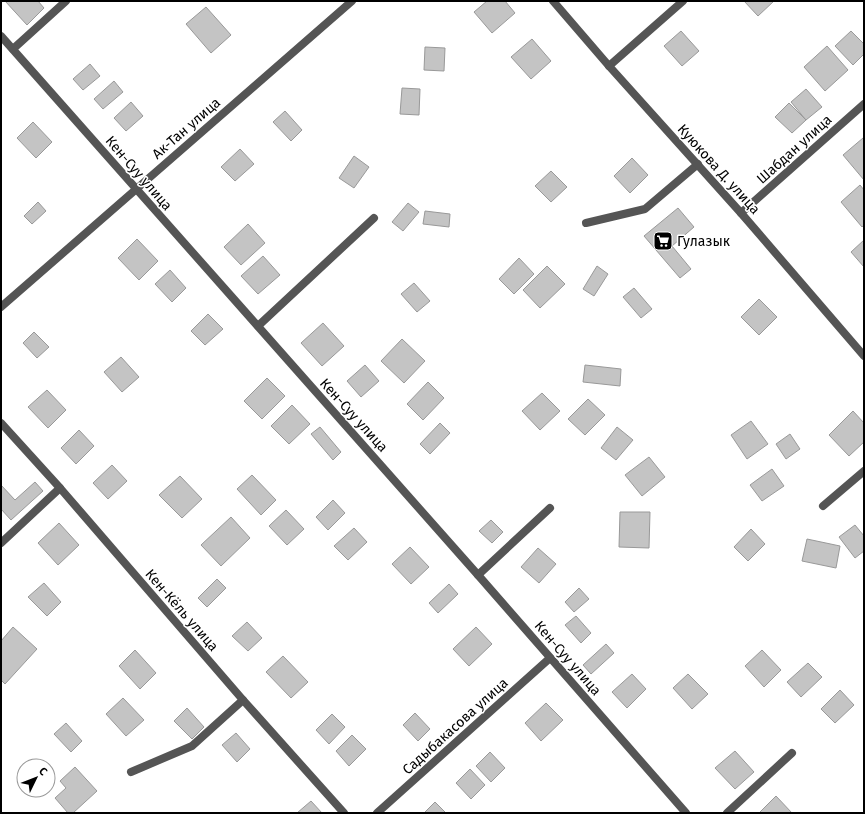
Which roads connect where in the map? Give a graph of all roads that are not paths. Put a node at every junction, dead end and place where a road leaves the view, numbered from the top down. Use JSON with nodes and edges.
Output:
{"nodes":[{"id":1,"x":66,"y":1,"type":"edge"},
{"id":2,"x":352,"y":1,"type":"edge"},
{"id":3,"x":553,"y":1,"type":"edge"},
{"id":4,"x":683,"y":1,"type":"edge"},
{"id":5,"x":1,"y":36,"type":"edge"},
{"id":6,"x":13,"y":49,"type":"junction"},
{"id":7,"x":609,"y":66,"type":"junction"},
{"id":8,"x":864,"y":104,"type":"edge"},
{"id":9,"x":698,"y":164,"type":"junction"},
{"id":10,"x":136,"y":189,"type":"junction"},
{"id":11,"x":741,"y":212,"type":"junction"},
{"id":12,"x":374,"y":218,"type":"dead end"},
{"id":13,"x":586,"y":223,"type":"dead end"},
{"id":14,"x":1,"y":307,"type":"edge"},
{"id":15,"x":258,"y":326,"type":"junction"},
{"id":16,"x":864,"y":356,"type":"edge"},
{"id":17,"x":1,"y":424,"type":"edge"},
{"id":18,"x":864,"y":471,"type":"edge"},
{"id":19,"x":60,"y":488,"type":"junction"},
{"id":20,"x":823,"y":506,"type":"dead end"},
{"id":21,"x":550,"y":508,"type":"dead end"},
{"id":22,"x":1,"y":543,"type":"edge"},
{"id":23,"x":478,"y":575,"type":"junction"},
{"id":24,"x":550,"y":658,"type":"junction"},
{"id":25,"x":242,"y":700,"type":"junction"},
{"id":26,"x":792,"y":753,"type":"dead end"},
{"id":27,"x":130,"y":772,"type":"dead end"},
{"id":28,"x":344,"y":813,"type":"edge"},
{"id":29,"x":377,"y":813,"type":"edge"},
{"id":30,"x":686,"y":813,"type":"edge"},
{"id":31,"x":727,"y":813,"type":"edge"}],
"edges":[{"from":1,"to":6,"type":"street"},
{"from":2,"to":10,"type":"street","name":"Ак-Тан улица"},
{"from":3,"to":7,"type":"street","name":"Куюкова Д. улица"},
{"from":4,"to":7,"type":"street"},
{"from":5,"to":6,"type":"street","name":"Кен-Суу улица"},
{"from":6,"to":10,"type":"street","name":"Кен-Суу улица"},
{"from":7,"to":9,"type":"street","name":"Куюкова Д. улица"},
{"from":8,"to":11,"type":"street","name":"Шабдан улица"},
{"from":9,"to":11,"type":"street","name":"Куюкова Д. улица"},
{"from":9,"to":13,"type":"street"},
{"from":10,"to":14,"type":"street","name":"Ак-Тан улица"},
{"from":10,"to":15,"type":"street","name":"Кен-Суу улица"},
{"from":11,"to":16,"type":"street","name":"Куюкова Д. улица"},
{"from":12,"to":15,"type":"street"},
{"from":15,"to":23,"type":"street","name":"Кен-Суу улица"},
{"from":17,"to":19,"type":"street","name":"Кен-Кёль улица"},
{"from":18,"to":20,"type":"street"},
{"from":19,"to":22,"type":"street"},
{"from":19,"to":25,"type":"street","name":"Кен-Кёль улица"},
{"from":21,"to":23,"type":"street"},
{"from":23,"to":24,"type":"street","name":"Кен-Суу улица"},
{"from":24,"to":29,"type":"street","name":"Садыбакасова улица"},
{"from":24,"to":30,"type":"street","name":"Кен-Суу улица"},
{"from":25,"to":27,"type":"street"},
{"from":25,"to":28,"type":"street","name":"Кен-Кёль улица"},
{"from":26,"to":31,"type":"street"}]}
